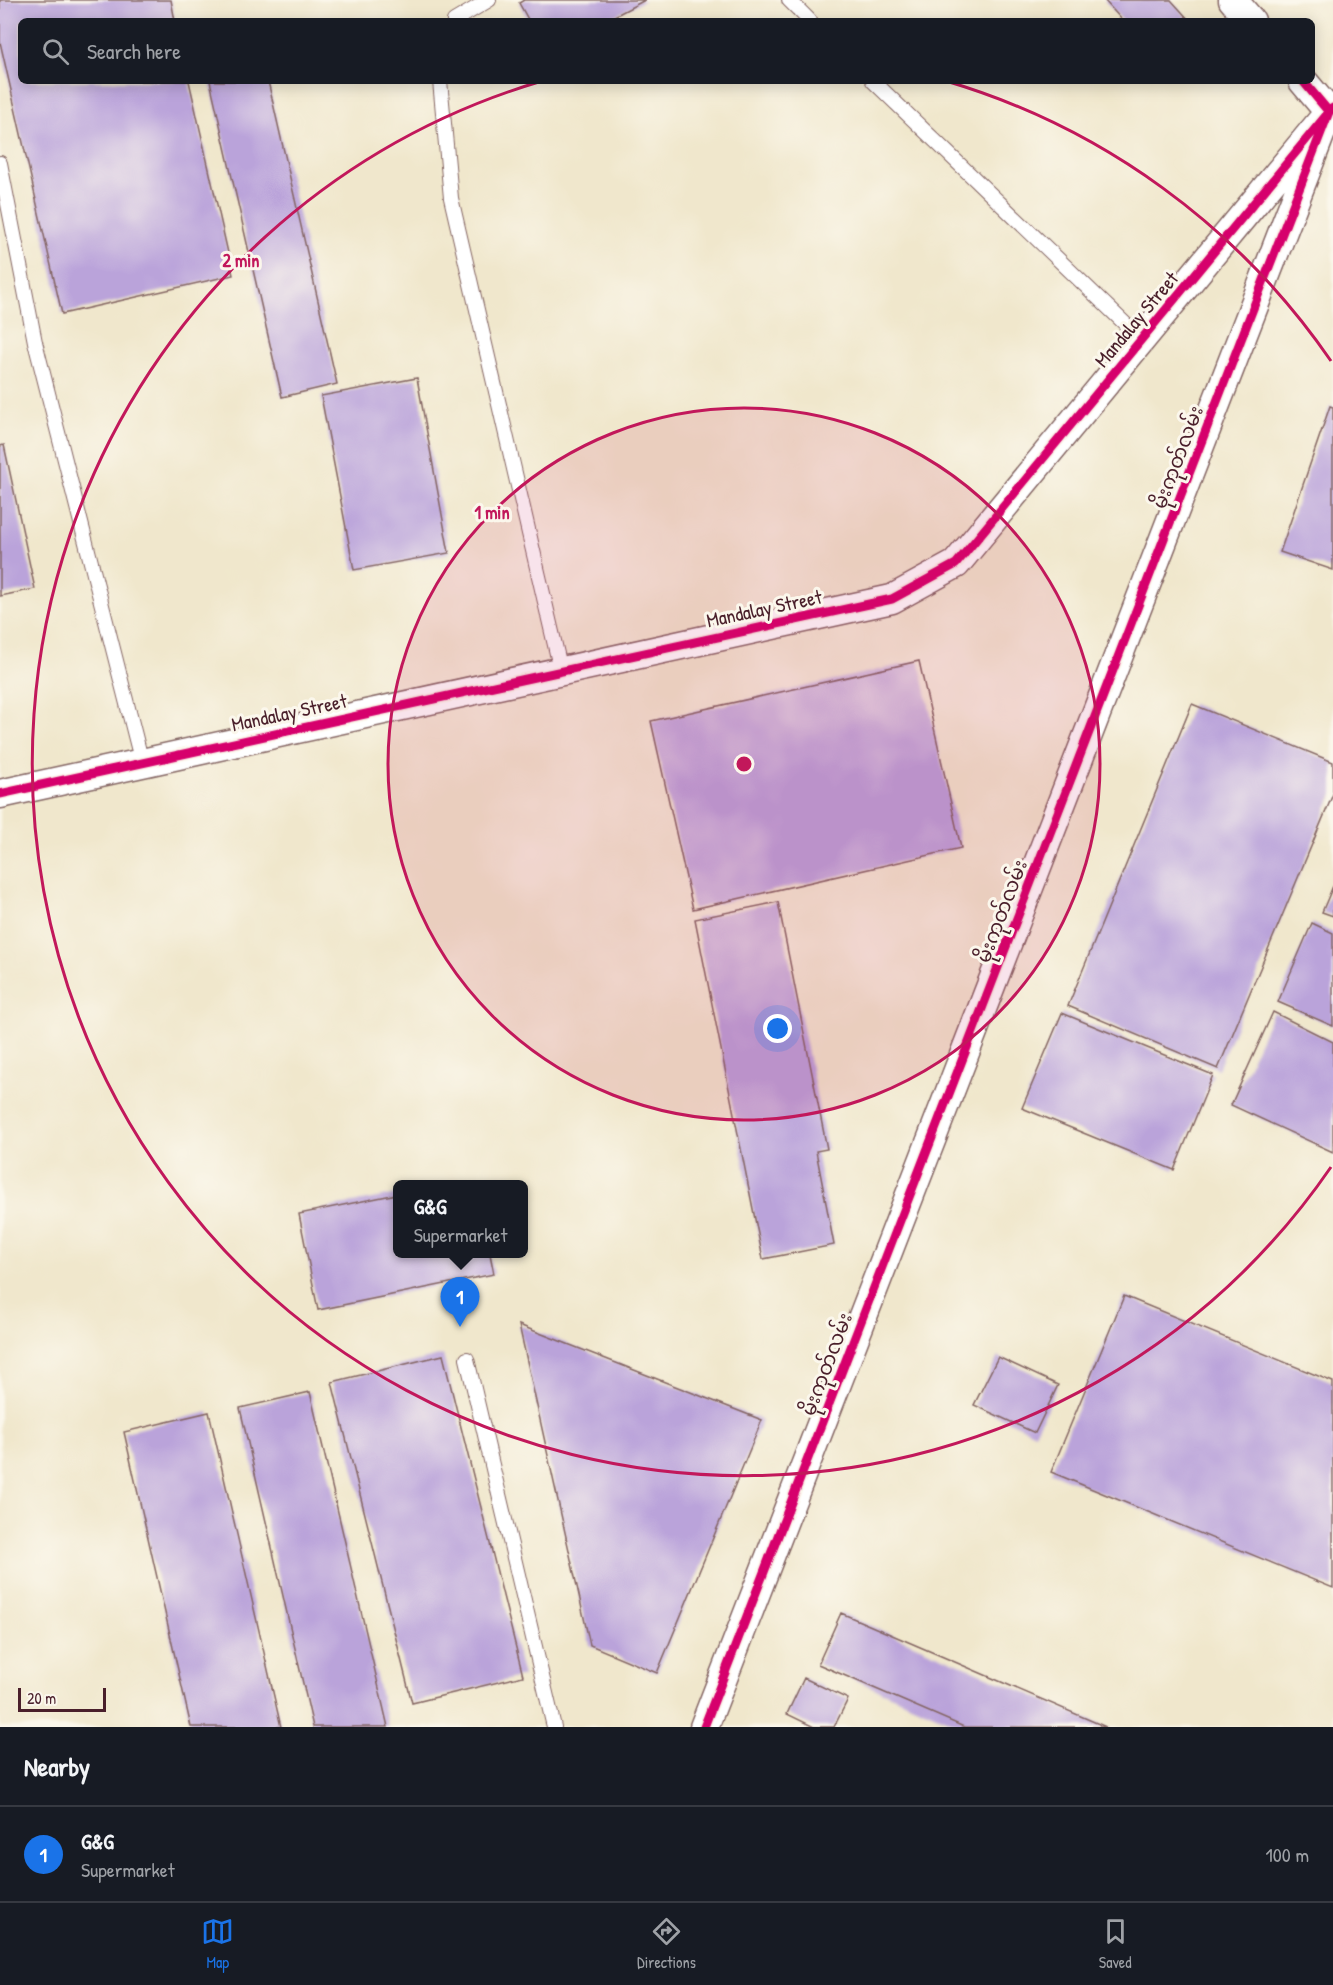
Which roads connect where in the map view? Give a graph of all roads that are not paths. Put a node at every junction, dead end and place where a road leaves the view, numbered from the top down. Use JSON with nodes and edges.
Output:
{"nodes":[{"id":1,"x":489,"y":0,"type":"edge"},
{"id":2,"x":789,"y":0,"type":"edge"},
{"id":3,"x":1233,"y":0,"type":"edge"},
{"id":4,"x":459,"y":18,"type":"edge"},
{"id":5,"x":807,"y":18,"type":"edge"},
{"id":6,"x":1248,"y":18,"type":"edge"},
{"id":7,"x":440,"y":84,"type":"edge"},
{"id":8,"x":876,"y":84,"type":"edge"},
{"id":9,"x":1306,"y":84,"type":"edge"},
{"id":10,"x":1331,"y":110,"type":"edge"},
{"id":11,"x":0,"y":163,"type":"edge"},
{"id":12,"x":1142,"y":340,"type":"junction"},
{"id":13,"x":561,"y":671,"type":"junction"},
{"id":14,"x":142,"y":763,"type":"junction"},
{"id":15,"x":0,"y":794,"type":"edge"},
{"id":16,"x":467,"y":1359,"type":"dead end"},
{"id":17,"x":554,"y":1727,"type":"edge"},
{"id":18,"x":704,"y":1727,"type":"edge"}],
"edges":[{"from":1,"to":4,"type":"lane"},
{"from":2,"to":5,"type":"lane"},
{"from":3,"to":6,"type":"street"},
{"from":7,"to":13,"type":"lane"},
{"from":8,"to":12,"type":"lane"},
{"from":9,"to":10,"type":"street"},
{"from":10,"to":12,"type":"street","name":"Mandalay Street"},
{"from":10,"to":18,"type":"street","name":"မိုးကုတ်လမ်း"},
{"from":11,"to":14,"type":"lane"},
{"from":12,"to":13,"type":"street","name":"Mandalay Street"},
{"from":13,"to":14,"type":"street","name":"Mandalay Street"},
{"from":14,"to":15,"type":"street","name":"Mandalay Street"},
{"from":16,"to":17,"type":"lane"}]}
